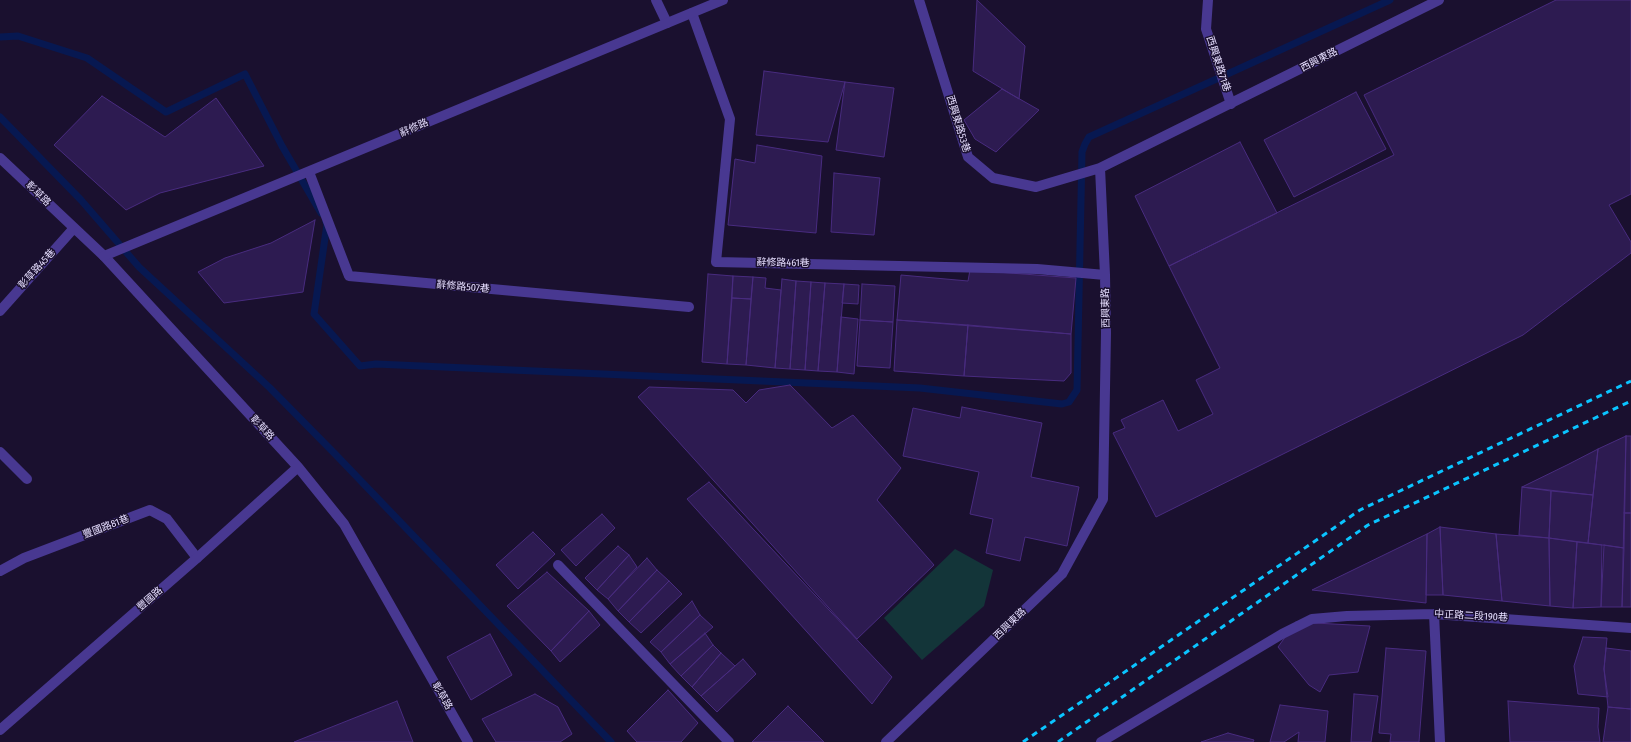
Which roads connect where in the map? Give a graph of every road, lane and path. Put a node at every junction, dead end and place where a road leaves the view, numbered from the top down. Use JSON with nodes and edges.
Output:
{"nodes":[{"id":1,"x":656,"y":0,"type":"edge"},
{"id":2,"x":723,"y":0,"type":"edge"},
{"id":3,"x":919,"y":0,"type":"edge"},
{"id":4,"x":1208,"y":0,"type":"edge"},
{"id":5,"x":1440,"y":0,"type":"edge"},
{"id":6,"x":692,"y":13,"type":"junction"},
{"id":7,"x":666,"y":23,"type":"junction"},
{"id":8,"x":1231,"y":104,"type":"junction"},
{"id":9,"x":0,"y":158,"type":"edge"},
{"id":10,"x":1100,"y":168,"type":"junction"},
{"id":11,"x":308,"y":172,"type":"junction"},
{"id":12,"x":74,"y":228,"type":"junction"},
{"id":13,"x":104,"y":256,"type":"junction"},
{"id":14,"x":1105,"y":275,"type":"junction"},
{"id":15,"x":689,"y":307,"type":"dead end"},
{"id":16,"x":0,"y":311,"type":"edge"},
{"id":17,"x":0,"y":452,"type":"edge"},
{"id":18,"x":298,"y":467,"type":"junction"},
{"id":19,"x":27,"y":479,"type":"dead end"},
{"id":20,"x":197,"y":558,"type":"junction"},
{"id":21,"x":558,"y":565,"type":"dead end"},
{"id":22,"x":0,"y":571,"type":"edge"},
{"id":23,"x":1434,"y":614,"type":"junction"},
{"id":24,"x":1631,"y":628,"type":"edge"},
{"id":25,"x":0,"y":730,"type":"edge"},
{"id":26,"x":468,"y":742,"type":"edge"},
{"id":27,"x":728,"y":742,"type":"edge"},
{"id":28,"x":886,"y":742,"type":"edge"},
{"id":29,"x":1101,"y":742,"type":"edge"},
{"id":30,"x":1440,"y":742,"type":"edge"}],
"edges":[{"from":1,"to":7,"type":"street"},
{"from":2,"to":6,"type":"street","name":"辭修路"},
{"from":3,"to":10,"type":"street","name":"西興東路53巷"},
{"from":4,"to":8,"type":"street","name":"西興東路71巷"},
{"from":5,"to":8,"type":"street","name":"西興東路"},
{"from":6,"to":7,"type":"street","name":"辭修路"},
{"from":6,"to":14,"type":"street","name":"辭修路461巷"},
{"from":7,"to":11,"type":"street","name":"辭修路"},
{"from":8,"to":10,"type":"street","name":"西興東路"},
{"from":9,"to":12,"type":"street","name":"彰草路"},
{"from":10,"to":14,"type":"street","name":"西興東路"},
{"from":11,"to":13,"type":"street","name":"辭修路"},
{"from":11,"to":15,"type":"street","name":"辭修路507巷"},
{"from":12,"to":13,"type":"street","name":"彰草路"},
{"from":12,"to":16,"type":"street","name":"彰草路45巷"},
{"from":13,"to":18,"type":"street","name":"彰草路"},
{"from":14,"to":28,"type":"street","name":"西興東路"},
{"from":17,"to":19,"type":"street"},
{"from":18,"to":20,"type":"street","name":"豐國路"},
{"from":18,"to":26,"type":"street","name":"彰草路"},
{"from":20,"to":22,"type":"street","name":"豐國路81巷"},
{"from":20,"to":25,"type":"street","name":"豐國路"},
{"from":21,"to":27,"type":"street"},
{"from":23,"to":24,"type":"street","name":"中正路二段190巷"},
{"from":23,"to":29,"type":"street","name":"中正路二段190巷"},
{"from":23,"to":30,"type":"street"}]}
